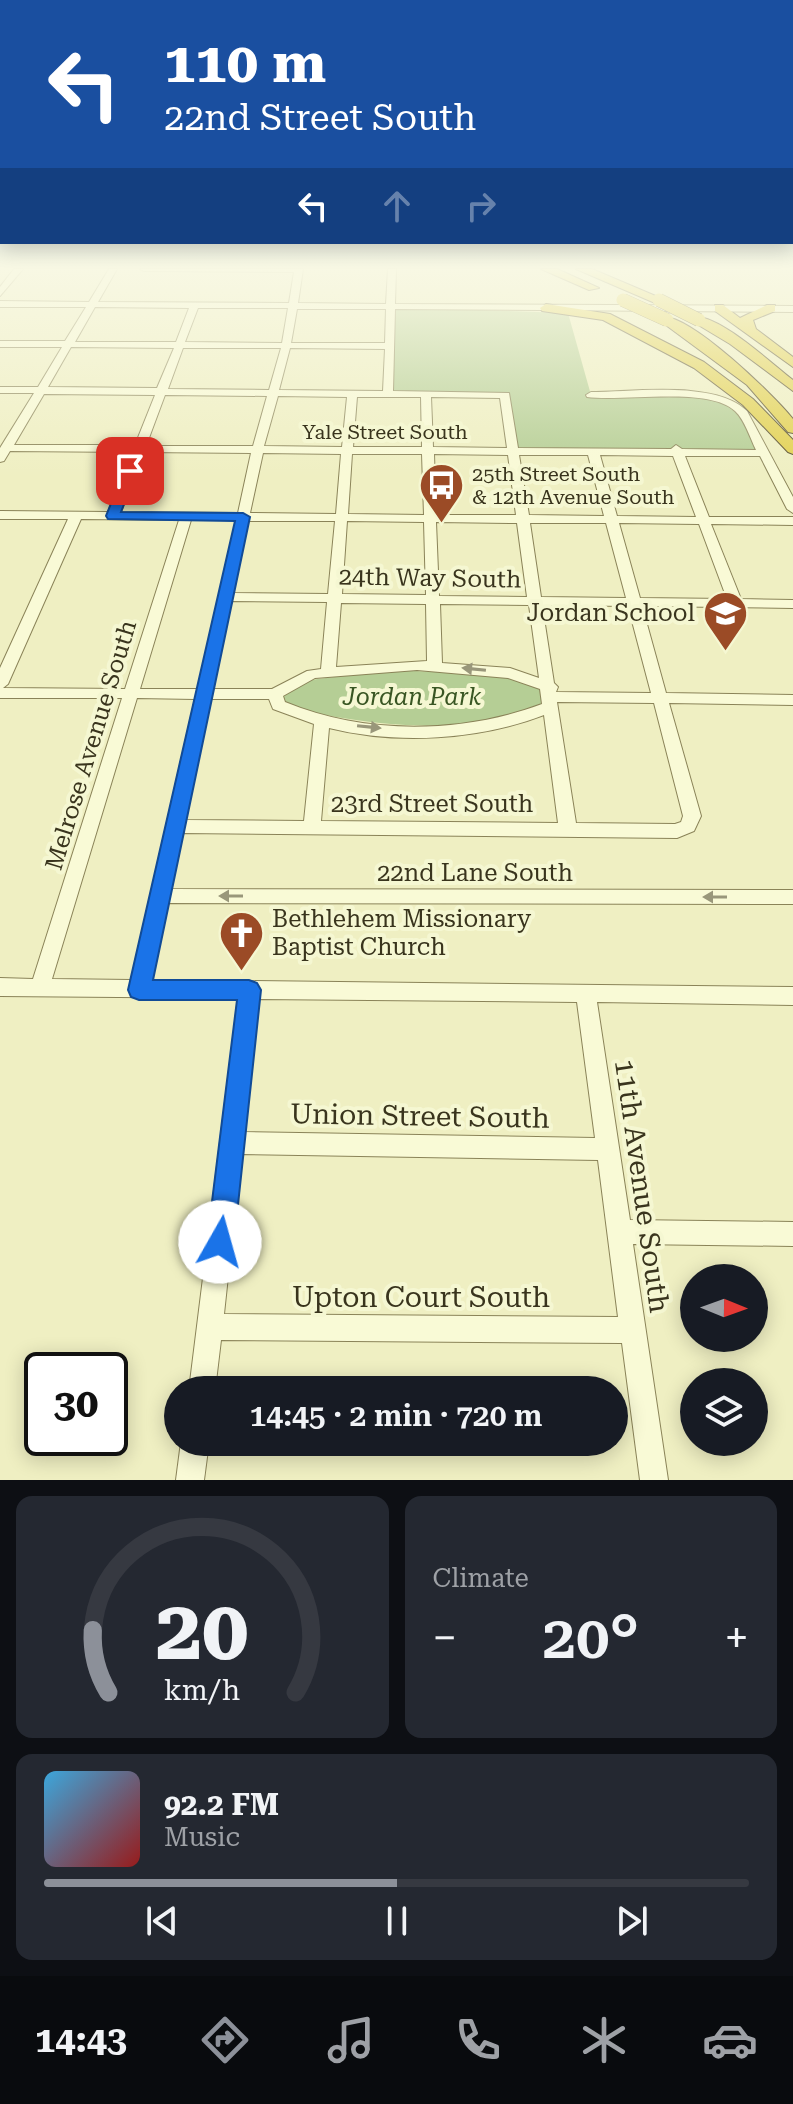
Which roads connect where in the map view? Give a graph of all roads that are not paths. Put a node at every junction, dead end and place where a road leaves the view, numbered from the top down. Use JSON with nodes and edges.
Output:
{"nodes":[{"id":1,"x":72,"y":338,"type":"edge"},
{"id":2,"x":183,"y":338,"type":"edge"},
{"id":3,"x":287,"y":338,"type":"edge"},
{"id":4,"x":391,"y":338,"type":"edge"},
{"id":5,"x":648,"y":338,"type":"edge"},
{"id":6,"x":694,"y":338,"type":"edge"},
{"id":7,"x":730,"y":338,"type":"edge"},
{"id":8,"x":762,"y":338,"type":"edge"},
{"id":9,"x":0,"y":344,"type":"edge"},
{"id":10,"x":68,"y":344,"type":"junction"},
{"id":11,"x":180,"y":345,"type":"junction"},
{"id":12,"x":286,"y":346,"type":"junction"},
{"id":13,"x":390,"y":346,"type":"junction"},
{"id":14,"x":793,"y":363,"type":"edge"},
{"id":15,"x":793,"y":387,"type":"edge"},
{"id":16,"x":0,"y":390,"type":"edge"},
{"id":17,"x":41,"y":391,"type":"junction"},
{"id":18,"x":161,"y":392,"type":"junction"},
{"id":19,"x":274,"y":393,"type":"junction"},
{"id":20,"x":352,"y":394,"type":"junction"},
{"id":21,"x":388,"y":394,"type":"junction"},
{"id":22,"x":426,"y":394,"type":"junction"},
{"id":23,"x":591,"y":395,"type":"dead end"},
{"id":24,"x":793,"y":429,"type":"edge"},
{"id":25,"x":139,"y":449,"type":"junction"},
{"id":26,"x":258,"y":449,"type":"junction"},
{"id":27,"x":793,"y":449,"type":"edge"},
{"id":28,"x":347,"y":450,"type":"junction"},
{"id":29,"x":427,"y":450,"type":"junction"},
{"id":30,"x":676,"y":450,"type":"junction"},
{"id":31,"x":513,"y":451,"type":"junction"},
{"id":32,"x":593,"y":451,"type":"junction"},
{"id":33,"x":3,"y":453,"type":"edge"},
{"id":34,"x":764,"y":453,"type":"junction"},
{"id":35,"x":793,"y":509,"type":"edge"},
{"id":36,"x":0,"y":515,"type":"edge"},
{"id":37,"x":76,"y":516,"type":"junction"},
{"id":38,"x":113,"y":516,"type":"junction"},
{"id":39,"x":186,"y":517,"type":"junction"},
{"id":40,"x":243,"y":517,"type":"junction"},
{"id":41,"x":340,"y":518,"type":"junction"},
{"id":42,"x":430,"y":518,"type":"junction"},
{"id":43,"x":523,"y":519,"type":"junction"},
{"id":44,"x":611,"y":520,"type":"junction"},
{"id":45,"x":704,"y":521,"type":"junction"},
{"id":46,"x":793,"y":521,"type":"edge"},
{"id":47,"x":225,"y":597,"type":"junction"},
{"id":48,"x":334,"y":598,"type":"junction"},
{"id":49,"x":433,"y":600,"type":"junction"},
{"id":50,"x":536,"y":601,"type":"junction"},
{"id":51,"x":634,"y":602,"type":"junction"},
{"id":52,"x":736,"y":604,"type":"junction"},
{"id":53,"x":793,"y":604,"type":"edge"},
{"id":54,"x":435,"y":666,"type":"junction"},
{"id":55,"x":328,"y":672,"type":"junction"},
{"id":56,"x":0,"y":684,"type":"edge"},
{"id":57,"x":0,"y":693,"type":"edge"},
{"id":58,"x":132,"y":693,"type":"junction"},
{"id":59,"x":203,"y":694,"type":"junction"},
{"id":60,"x":275,"y":694,"type":"junction"},
{"id":61,"x":551,"y":697,"type":"junction"},
{"id":62,"x":659,"y":697,"type":"junction"},
{"id":63,"x":793,"y":700,"type":"edge"},
{"id":64,"x":322,"y":721,"type":"junction"},
{"id":65,"x":174,"y":826,"type":"junction"},
{"id":66,"x":312,"y":827,"type":"junction"},
{"id":67,"x":568,"y":829,"type":"junction"},
{"id":68,"x":158,"y":896,"type":"junction"},
{"id":69,"x":793,"y":897,"type":"edge"},
{"id":70,"x":0,"y":987,"type":"edge"},
{"id":71,"x":40,"y":987,"type":"junction"},
{"id":72,"x":139,"y":990,"type":"junction"},
{"id":73,"x":249,"y":990,"type":"junction"},
{"id":74,"x":586,"y":994,"type":"junction"},
{"id":75,"x":793,"y":996,"type":"edge"},
{"id":76,"x":233,"y":1143,"type":"junction"},
{"id":77,"x":607,"y":1149,"type":"junction"},
{"id":78,"x":618,"y":1232,"type":"junction"},
{"id":79,"x":793,"y":1234,"type":"edge"},
{"id":80,"x":210,"y":1327,"type":"junction"},
{"id":81,"x":631,"y":1330,"type":"junction"},
{"id":82,"x":204,"y":1376,"type":"edge"},
{"id":83,"x":193,"y":1456,"type":"edge"},
{"id":84,"x":190,"y":1480,"type":"edge"},
{"id":85,"x":654,"y":1480,"type":"edge"}],
"edges":[{"from":1,"to":10,"type":"street"},
{"from":2,"to":11,"type":"street"},
{"from":3,"to":12,"type":"street"},
{"from":4,"to":13,"type":"street"},
{"from":5,"to":27,"type":"highway"},
{"from":6,"to":24,"type":"highway","bridge":true},
{"from":7,"to":15,"type":"highway","bridge":true},
{"from":8,"to":14,"type":"highway"},
{"from":9,"to":10,"type":"street"},
{"from":10,"to":11,"type":"street"},
{"from":10,"to":17,"type":"street"},
{"from":11,"to":12,"type":"street"},
{"from":11,"to":18,"type":"street"},
{"from":12,"to":13,"type":"street"},
{"from":12,"to":19,"type":"street"},
{"from":13,"to":21,"type":"street"},
{"from":16,"to":17,"type":"street"},
{"from":17,"to":18,"type":"street"},
{"from":17,"to":33,"type":"street"},
{"from":18,"to":19,"type":"street"},
{"from":18,"to":25,"type":"street"},
{"from":19,"to":20,"type":"street"},
{"from":19,"to":26,"type":"street"},
{"from":20,"to":21,"type":"street"},
{"from":20,"to":28,"type":"street"},
{"from":21,"to":22,"type":"street"},
{"from":22,"to":29,"type":"street"},
{"from":22,"to":31,"type":"street"},
{"from":23,"to":34,"type":"street"},
{"from":25,"to":26,"type":"street","name":"Yale Street South"},
{"from":25,"to":33,"type":"street","name":"Yale Street South"},
{"from":25,"to":38,"type":"street"},
{"from":26,"to":28,"type":"street","name":"Yale Street South"},
{"from":26,"to":40,"type":"street"},
{"from":28,"to":29,"type":"street","name":"Yale Street South"},
{"from":28,"to":41,"type":"street"},
{"from":29,"to":31,"type":"street","name":"Yale Street South"},
{"from":29,"to":42,"type":"street"},
{"from":30,"to":32,"type":"street","name":"Yale Street South"},
{"from":30,"to":34,"type":"street","name":"Yale Street South"},
{"from":30,"to":45,"type":"street"},
{"from":31,"to":32,"type":"street","name":"Yale Street South"},
{"from":31,"to":43,"type":"street"},
{"from":32,"to":44,"type":"street"},
{"from":34,"to":35,"type":"street"},
{"from":36,"to":37,"type":"street"},
{"from":37,"to":38,"type":"street"},
{"from":37,"to":56,"type":"street"},
{"from":38,"to":39,"type":"street"},
{"from":39,"to":40,"type":"street"},
{"from":39,"to":58,"type":"street","name":"Melrose Avenue South"},
{"from":40,"to":41,"type":"street"},
{"from":40,"to":47,"type":"street"},
{"from":41,"to":42,"type":"street"},
{"from":41,"to":48,"type":"street"},
{"from":42,"to":43,"type":"street"},
{"from":42,"to":49,"type":"street"},
{"from":43,"to":44,"type":"street"},
{"from":43,"to":50,"type":"street"},
{"from":44,"to":45,"type":"street"},
{"from":44,"to":51,"type":"street"},
{"from":45,"to":46,"type":"street"},
{"from":45,"to":52,"type":"street"},
{"from":47,"to":48,"type":"street","name":"24th Way South"},
{"from":47,"to":59,"type":"street"},
{"from":48,"to":49,"type":"street","name":"24th Way South"},
{"from":48,"to":55,"type":"street"},
{"from":49,"to":50,"type":"street","name":"24th Way South"},
{"from":49,"to":54,"type":"street"},
{"from":50,"to":51,"type":"street","name":"24th Way South"},
{"from":50,"to":61,"type":"street"},
{"from":51,"to":52,"type":"street","name":"24th Way South"},
{"from":51,"to":62,"type":"street"},
{"from":52,"to":53,"type":"street","name":"24th Way South"},
{"from":54,"to":55,"type":"street"},
{"from":61,"to":54,"type":"street","one_way":true},
{"from":55,"to":60,"type":"street"},
{"from":57,"to":58,"type":"street"},
{"from":58,"to":59,"type":"street"},
{"from":58,"to":71,"type":"street","name":"Melrose Avenue South"},
{"from":59,"to":60,"type":"street"},
{"from":59,"to":65,"type":"street"},
{"from":60,"to":64,"type":"street"},
{"from":61,"to":62,"type":"street"},
{"from":64,"to":61,"type":"street","one_way":true},
{"from":61,"to":67,"type":"street"},
{"from":62,"to":63,"type":"street"},
{"from":62,"to":67,"type":"street","name":"23rd Street South"},
{"from":64,"to":66,"type":"street"},
{"from":65,"to":66,"type":"street","name":"23rd Street South"},
{"from":65,"to":68,"type":"street"},
{"from":66,"to":67,"type":"street","name":"23rd Street South"},
{"from":69,"to":68,"type":"street","name":"22nd Lane South","one_way":true},
{"from":68,"to":72,"type":"street"},
{"from":70,"to":71,"type":"street"},
{"from":71,"to":72,"type":"street"},
{"from":72,"to":73,"type":"street"},
{"from":73,"to":74,"type":"street"},
{"from":73,"to":76,"type":"street"},
{"from":74,"to":75,"type":"street"},
{"from":74,"to":77,"type":"street","name":"11th Avenue South"},
{"from":76,"to":77,"type":"street","name":"Union Street South"},
{"from":76,"to":80,"type":"street"},
{"from":77,"to":78,"type":"street","name":"11th Avenue South"},
{"from":78,"to":79,"type":"street"},
{"from":78,"to":81,"type":"street","name":"11th Avenue South"},
{"from":80,"to":81,"type":"street","name":"Upton Court South"},
{"from":80,"to":82,"type":"street"},
{"from":81,"to":85,"type":"street","name":"11th Avenue South"},
{"from":83,"to":84,"type":"street"}]}
